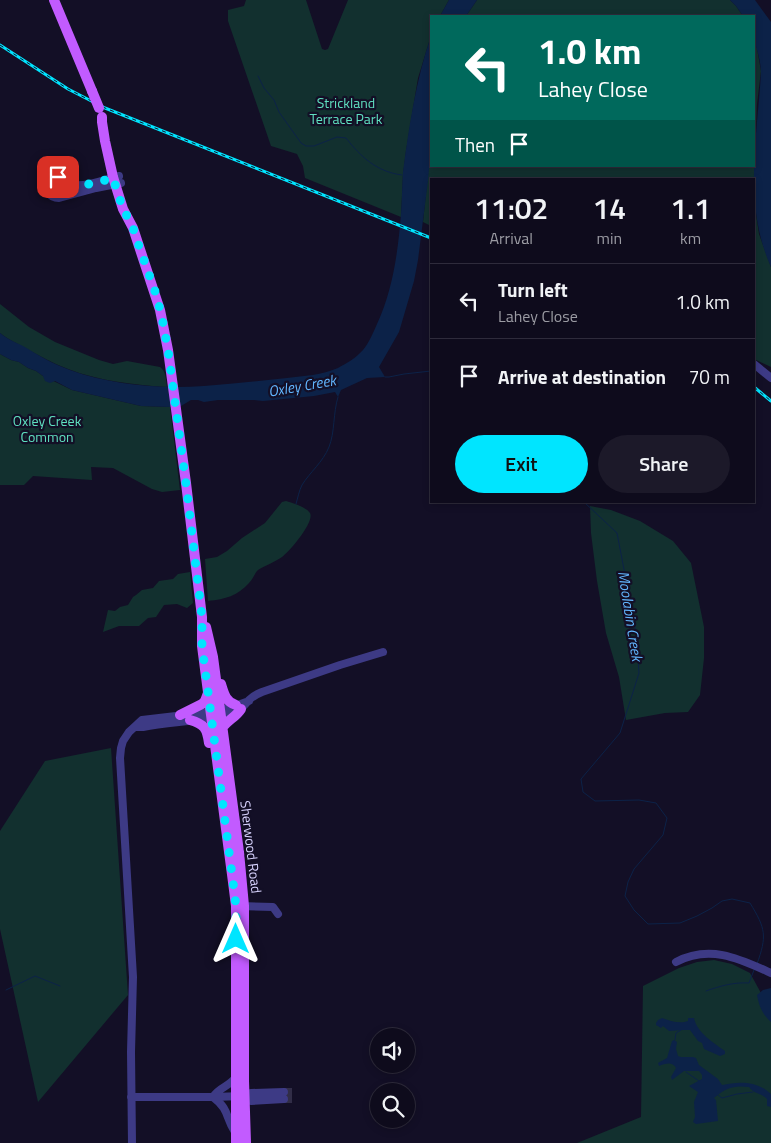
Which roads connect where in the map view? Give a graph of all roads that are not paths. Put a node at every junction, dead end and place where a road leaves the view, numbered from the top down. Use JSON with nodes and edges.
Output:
{"nodes":[{"id":1,"x":54,"y":0,"type":"edge"},
{"id":2,"x":117,"y":180,"type":"junction"},
{"id":3,"x":755,"y":365,"type":"edge"},
{"id":4,"x":771,"y":378,"type":"edge"},
{"id":5,"x":202,"y":617,"type":"junction"},
{"id":6,"x":383,"y":652,"type":"dead end"},
{"id":7,"x":215,"y":674,"type":"junction"},
{"id":8,"x":208,"y":692,"type":"junction"},
{"id":9,"x":239,"y":707,"type":"junction"},
{"id":10,"x":215,"y":714,"type":"junction"},
{"id":11,"x":180,"y":715,"type":"junction"},
{"id":12,"x":190,"y":720,"type":"junction"},
{"id":13,"x":135,"y":727,"type":"junction"},
{"id":14,"x":222,"y":728,"type":"junction"},
{"id":15,"x":218,"y":767,"type":"junction"},
{"id":16,"x":240,"y":906,"type":"junction"},
{"id":17,"x":278,"y":914,"type":"dead end"},
{"id":18,"x":676,"y":962,"type":"dead end"},
{"id":19,"x":771,"y":974,"type":"edge"},
{"id":20,"x":236,"y":1077,"type":"junction"},
{"id":21,"x":131,"y":1096,"type":"junction"},
{"id":22,"x":284,"y":1096,"type":"tunnel mouth"},
{"id":23,"x":240,"y":1097,"type":"junction"},
{"id":24,"x":213,"y":1098,"type":"junction"},
{"id":25,"x":236,"y":1138,"type":"edge"},
{"id":26,"x":132,"y":1143,"type":"edge"},
{"id":27,"x":246,"y":1143,"type":"edge"}],
"edges":[{"from":1,"to":2,"type":"main road","name":"Sherwood Road","bridge":true},
{"from":2,"to":2,"type":"street"},
{"from":2,"to":5,"type":"main road","name":"Sherwood Road"},
{"from":3,"to":4,"type":"street"},
{"from":5,"to":7,"type":"main road","name":"Sherwood Road"},
{"from":5,"to":8,"type":"main road","name":"Sherwood Road"},
{"from":6,"to":9,"type":"street"},
{"from":7,"to":9,"type":"main road"},
{"from":7,"to":10,"type":"main road","name":"Sherwood Road"},
{"from":8,"to":10,"type":"main road","name":"Sherwood Road"},
{"from":8,"to":11,"type":"main road"},
{"from":9,"to":10,"type":"street"},
{"from":9,"to":14,"type":"main road"},
{"from":10,"to":11,"type":"street"},
{"from":10,"to":12,"type":"street"},
{"from":10,"to":14,"type":"main road","name":"Sherwood Road"},
{"from":10,"to":15,"type":"main road","name":"Sherwood Road"},
{"from":11,"to":13,"type":"street"},
{"from":12,"to":13,"type":"street"},
{"from":12,"to":15,"type":"main road"},
{"from":13,"to":21,"type":"street"},
{"from":14,"to":16,"type":"main road","name":"Sherwood Road"},
{"from":15,"to":16,"type":"main road","name":"Sherwood Road"},
{"from":16,"to":17,"type":"street"},
{"from":16,"to":20,"type":"main road","name":"Sherwood Road"},
{"from":16,"to":23,"type":"main road","name":"Sherwood Road"},
{"from":18,"to":19,"type":"street"},
{"from":20,"to":23,"type":"main road","name":"Sherwood Road"},
{"from":20,"to":24,"type":"street"},
{"from":21,"to":24,"type":"street"},
{"from":21,"to":26,"type":"street"},
{"from":22,"to":23,"type":"street"},
{"from":23,"to":24,"type":"street"},
{"from":23,"to":25,"type":"main road","name":"Sherwood Road"},
{"from":23,"to":27,"type":"main road","name":"Sherwood Road"},
{"from":24,"to":25,"type":"street"}]}
